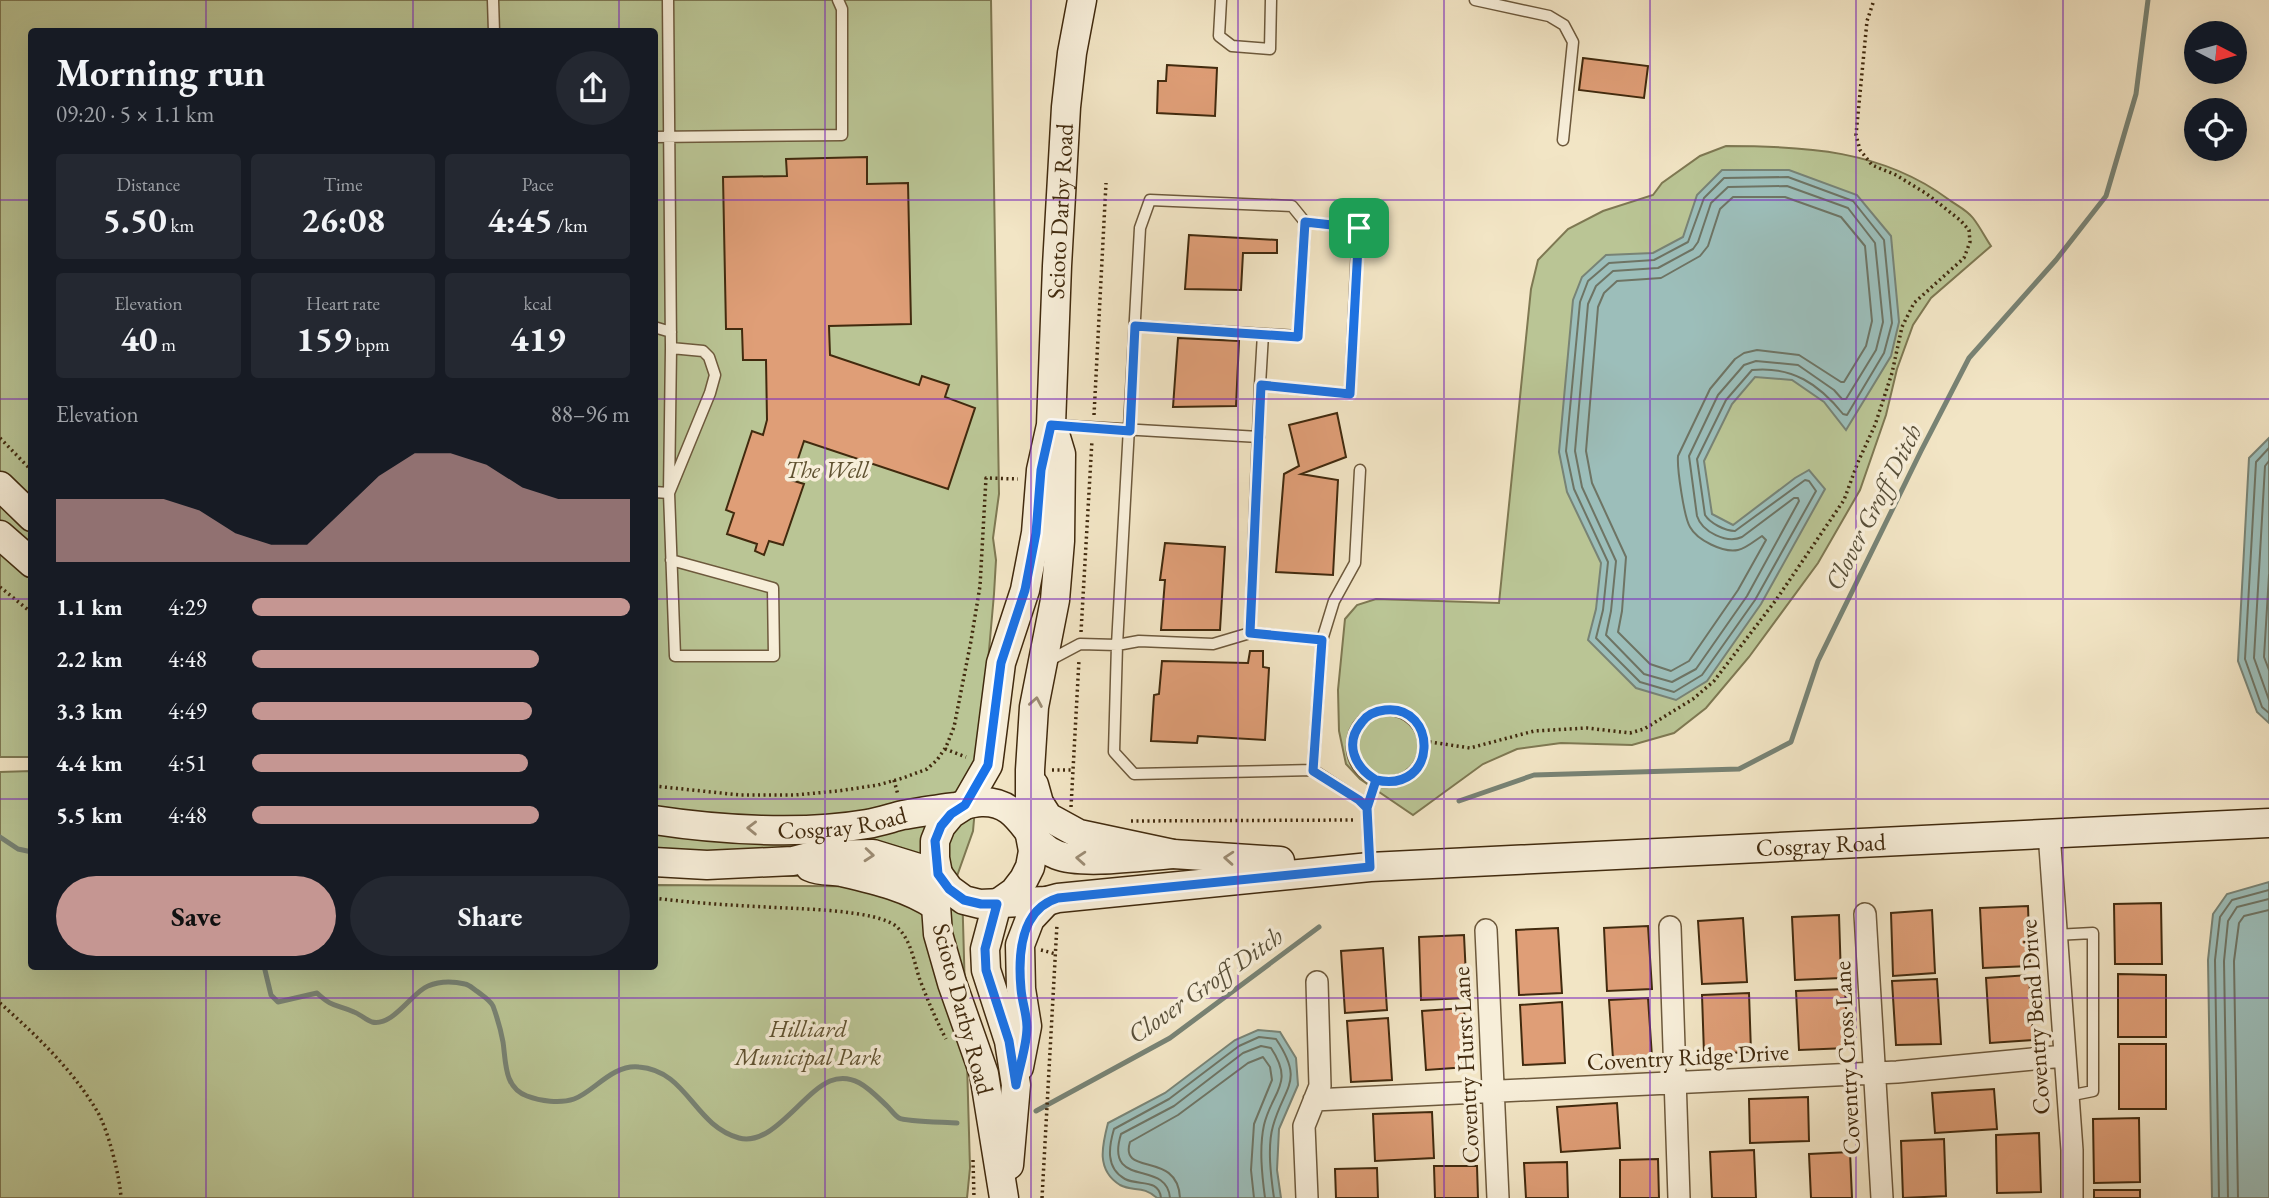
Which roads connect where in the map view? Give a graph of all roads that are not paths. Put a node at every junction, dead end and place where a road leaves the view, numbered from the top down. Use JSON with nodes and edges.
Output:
{"nodes":[{"id":1,"x":493,"y":0,"type":"edge"},
{"id":2,"x":668,"y":0,"type":"edge"},
{"id":3,"x":838,"y":0,"type":"edge"},
{"id":4,"x":1082,"y":0,"type":"edge"},
{"id":5,"x":1220,"y":0,"type":"edge"},
{"id":6,"x":1271,"y":0,"type":"edge"},
{"id":7,"x":1475,"y":0,"type":"edge"},
{"id":8,"x":494,"y":28,"type":"edge"},
{"id":9,"x":670,"y":137,"type":"junction"},
{"id":10,"x":658,"y":138,"type":"edge"},
{"id":11,"x":1563,"y":140,"type":"dead end"},
{"id":12,"x":1305,"y":222,"type":"junction"},
{"id":13,"x":1135,"y":326,"type":"junction"},
{"id":14,"x":658,"y":328,"type":"edge"},
{"id":15,"x":671,"y":332,"type":"junction"},
{"id":16,"x":1263,"y":334,"type":"junction"},
{"id":17,"x":671,"y":348,"type":"junction"},
{"id":18,"x":1261,"y":385,"type":"junction"},
{"id":19,"x":1051,"y":425,"type":"junction"},
{"id":20,"x":1130,"y":431,"type":"junction"},
{"id":21,"x":1259,"y":437,"type":"junction"},
{"id":22,"x":1360,"y":470,"type":"dead end"},
{"id":23,"x":0,"y":486,"type":"edge"},
{"id":24,"x":658,"y":492,"type":"edge"},
{"id":25,"x":668,"y":493,"type":"junction"},
{"id":26,"x":28,"y":513,"type":"edge"},
{"id":27,"x":0,"y":535,"type":"edge"},
{"id":28,"x":28,"y":560,"type":"edge"},
{"id":29,"x":671,"y":560,"type":"junction"},
{"id":30,"x":1250,"y":633,"type":"junction"},
{"id":31,"x":1322,"y":640,"type":"junction"},
{"id":32,"x":1117,"y":645,"type":"junction"},
{"id":33,"x":1043,"y":664,"type":"junction"},
{"id":34,"x":1036,"y":769,"type":"junction"},
{"id":35,"x":1313,"y":771,"type":"junction"},
{"id":36,"x":1376,"y":780,"type":"junction"},
{"id":37,"x":965,"y":805,"type":"junction"},
{"id":38,"x":1367,"y":813,"type":"junction"},
{"id":39,"x":658,"y":820,"type":"edge"},
{"id":40,"x":2269,"y":823,"type":"edge"},
{"id":41,"x":2049,"y":833,"type":"junction"},
{"id":42,"x":1030,"y":835,"type":"junction"},
{"id":43,"x":1173,"y":854,"type":"junction"},
{"id":44,"x":793,"y":861,"type":"junction"},
{"id":45,"x":658,"y":862,"type":"edge"},
{"id":46,"x":1370,"y":867,"type":"junction"},
{"id":47,"x":938,"y":874,"type":"junction"},
{"id":48,"x":1047,"y":901,"type":"junction"},
{"id":49,"x":997,"y":904,"type":"junction"},
{"id":50,"x":936,"y":906,"type":"junction"},
{"id":51,"x":1865,"y":914,"type":"dead end"},
{"id":52,"x":1670,"y":928,"type":"dead end"},
{"id":53,"x":1486,"y":930,"type":"dead end"},
{"id":54,"x":2055,"y":935,"type":"junction"},
{"id":55,"x":1317,"y":982,"type":"dead end"},
{"id":56,"x":2064,"y":1056,"type":"junction"},
{"id":57,"x":1875,"y":1073,"type":"junction"},
{"id":58,"x":1674,"y":1084,"type":"junction"},
{"id":59,"x":1016,"y":1085,"type":"junction"},
{"id":60,"x":1494,"y":1093,"type":"junction"},
{"id":61,"x":2068,"y":1096,"type":"junction"},
{"id":62,"x":1314,"y":1100,"type":"junction"},
{"id":63,"x":1005,"y":1198,"type":"edge"},
{"id":64,"x":1307,"y":1198,"type":"edge"},
{"id":65,"x":1498,"y":1198,"type":"edge"},
{"id":66,"x":1679,"y":1198,"type":"edge"},
{"id":67,"x":1882,"y":1198,"type":"edge"},
{"id":68,"x":2073,"y":1198,"type":"edge"}],
"edges":[{"from":1,"to":8,"type":"lane"},
{"from":2,"to":9,"type":"lane"},
{"from":3,"to":9,"type":"lane"},
{"from":4,"to":19,"type":"main road","name":"Scioto Darby Road"},
{"from":5,"to":6,"type":"lane"},
{"from":7,"to":11,"type":"lane"},
{"from":9,"to":10,"type":"lane"},
{"from":9,"to":15,"type":"lane"},
{"from":12,"to":13,"type":"lane"},
{"from":12,"to":16,"type":"lane"},
{"from":12,"to":18,"type":"lane"},
{"from":13,"to":16,"type":"lane"},
{"from":13,"to":20,"type":"lane"},
{"from":14,"to":15,"type":"lane"},
{"from":15,"to":17,"type":"lane"},
{"from":16,"to":18,"type":"lane"},
{"from":17,"to":25,"type":"lane"},
{"from":17,"to":25,"type":"lane"},
{"from":18,"to":21,"type":"lane"},
{"from":19,"to":20,"type":"lane"},
{"from":19,"to":33,"type":"main road","name":"Scioto Darby Road"},
{"from":19,"to":37,"type":"main road","name":"Scioto Darby Road"},
{"from":20,"to":21,"type":"lane"},
{"from":20,"to":32,"type":"lane"},
{"from":21,"to":30,"type":"lane"},
{"from":22,"to":31,"type":"lane"},
{"from":23,"to":26,"type":"main road"},
{"from":24,"to":25,"type":"lane"},
{"from":25,"to":29,"type":"lane"},
{"from":27,"to":28,"type":"main road"},
{"from":29,"to":29,"type":"lane"},
{"from":30,"to":31,"type":"lane"},
{"from":30,"to":32,"type":"lane"},
{"from":31,"to":35,"type":"lane"},
{"from":32,"to":33,"type":"lane"},
{"from":32,"to":35,"type":"lane"},
{"from":34,"to":33,"type":"main road","name":"Scioto Darby Road","one_way":true},
{"from":34,"to":42,"type":"main road","name":"Scioto Darby Road"},
{"from":34,"to":43,"type":"main road","name":"Cosgray Road"},
{"from":35,"to":38,"type":"lane"},
{"from":36,"to":36,"type":"lane"},
{"from":36,"to":38,"type":"lane"},
{"from":37,"to":39,"type":"main road","name":"Cosgray Road","one_way":true},
{"from":37,"to":42,"type":"main road","name":"Cosgray Road"},
{"from":37,"to":47,"type":"main road","name":"Scioto Darby Road"},
{"from":38,"to":46,"type":"lane"},
{"from":40,"to":41,"type":"main road","name":"Cosgray Road"},
{"from":41,"to":46,"type":"main road","name":"Cosgray Road"},
{"from":41,"to":54,"type":"street","name":"Coventry Bend Drive"},
{"from":43,"to":42,"type":"main road","name":"Cosgray Road","one_way":true},
{"from":42,"to":49,"type":"main road","name":"Scioto Darby Road"},
{"from":46,"to":43,"type":"main road","name":"Cosgray Road","one_way":true},
{"from":44,"to":45,"type":"main road","name":"Cosgray Road"},
{"from":44,"to":47,"type":"main road","name":"Cosgray Road","one_way":true},
{"from":44,"to":50,"type":"main road","name":"Cosgray Road"},
{"from":46,"to":48,"type":"main road","name":"Cosgray Road"},
{"from":47,"to":49,"type":"main road","name":"Cosgray Road"},
{"from":47,"to":50,"type":"main road","name":"Scioto Darby Road"},
{"from":48,"to":49,"type":"main road","name":"Cosgray Road"},
{"from":48,"to":59,"type":"main road","name":"Scioto Darby Road"},
{"from":49,"to":59,"type":"main road","name":"Scioto Darby Road"},
{"from":50,"to":63,"type":"main road","name":"Scioto Darby Road"},
{"from":51,"to":57,"type":"street","name":"Coventry Cross Lane"},
{"from":52,"to":58,"type":"street"},
{"from":53,"to":60,"type":"street","name":"Coventry Hurst Lane"},
{"from":54,"to":56,"type":"street","name":"Coventry Bend Drive"},
{"from":54,"to":61,"type":"lane"},
{"from":55,"to":62,"type":"street"},
{"from":56,"to":57,"type":"street","name":"Coventry Ridge Drive"},
{"from":56,"to":61,"type":"street","name":"Coventry Bend Drive"},
{"from":57,"to":58,"type":"street","name":"Coventry Ridge Drive"},
{"from":57,"to":67,"type":"street","name":"Coventry Cross Lane"},
{"from":58,"to":60,"type":"street","name":"Coventry Ridge Drive"},
{"from":58,"to":66,"type":"street"},
{"from":59,"to":63,"type":"main road","name":"Scioto Darby Road"},
{"from":60,"to":62,"type":"street","name":"Coventry Ridge Drive"},
{"from":60,"to":65,"type":"street","name":"Coventry Hurst Lane"},
{"from":61,"to":68,"type":"street","name":"Coventry Bend Drive"},
{"from":62,"to":64,"type":"street"}]}
